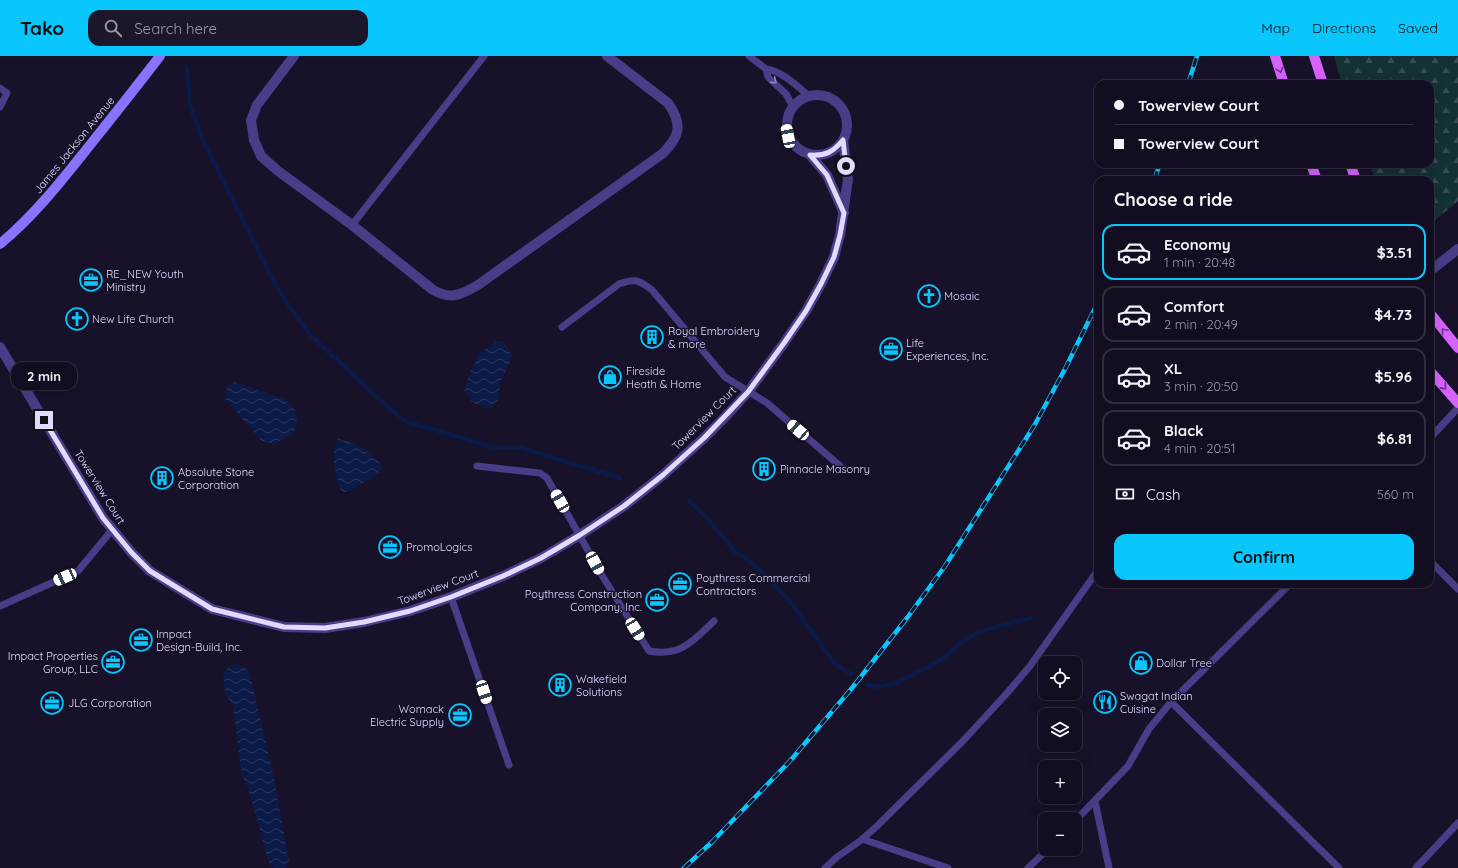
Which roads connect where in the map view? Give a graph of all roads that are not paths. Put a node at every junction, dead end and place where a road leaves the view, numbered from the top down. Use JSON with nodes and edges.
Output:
{"nodes":[{"id":1,"x":160,"y":56,"type":"edge"},
{"id":2,"x":294,"y":56,"type":"edge"},
{"id":3,"x":484,"y":56,"type":"edge"},
{"id":4,"x":607,"y":56,"type":"edge"},
{"id":5,"x":749,"y":56,"type":"edge"},
{"id":6,"x":1275,"y":56,"type":"edge"},
{"id":7,"x":1314,"y":56,"type":"edge"},
{"id":8,"x":766,"y":69,"type":"junction"},
{"id":9,"x":1283,"y":80,"type":"edge"},
{"id":10,"x":1322,"y":80,"type":"edge"},
{"id":11,"x":0,"y":88,"type":"edge"},
{"id":12,"x":809,"y":96,"type":"junction"},
{"id":13,"x":0,"y":107,"type":"edge"},
{"id":14,"x":793,"y":107,"type":"junction"},
{"id":15,"x":843,"y":140,"type":"junction"},
{"id":16,"x":810,"y":155,"type":"junction"},
{"id":17,"x":844,"y":213,"type":"junction"},
{"id":18,"x":352,"y":225,"type":"junction"},
{"id":19,"x":0,"y":244,"type":"edge"},
{"id":20,"x":1458,"y":249,"type":"edge"},
{"id":21,"x":1434,"y":268,"type":"edge"},
{"id":22,"x":1434,"y":318,"type":"edge"},
{"id":23,"x":562,"y":327,"type":"dead end"},
{"id":24,"x":0,"y":347,"type":"edge"},
{"id":25,"x":1458,"y":348,"type":"edge"},
{"id":26,"x":1434,"y":376,"type":"edge"},
{"id":27,"x":748,"y":392,"type":"junction"},
{"id":28,"x":1458,"y":403,"type":"edge"},
{"id":29,"x":1458,"y":408,"type":"edge"},
{"id":30,"x":1434,"y":434,"type":"edge"},
{"id":31,"x":477,"y":466,"type":"dead end"},
{"id":32,"x":840,"y":466,"type":"dead end"},
{"id":33,"x":112,"y":530,"type":"junction"},
{"id":34,"x":580,"y":535,"type":"junction"},
{"id":35,"x":1434,"y":565,"type":"edge"},
{"id":36,"x":1094,"y":576,"type":"edge"},
{"id":37,"x":1286,"y":588,"type":"edge"},
{"id":38,"x":1458,"y":589,"type":"edge"},
{"id":39,"x":451,"y":597,"type":"junction"},
{"id":40,"x":0,"y":606,"type":"edge"},
{"id":41,"x":714,"y":621,"type":"dead end"},
{"id":42,"x":1171,"y":702,"type":"junction"},
{"id":43,"x":509,"y":765,"type":"dead end"},
{"id":44,"x":1095,"y":801,"type":"junction"},
{"id":45,"x":1082,"y":814,"type":"edge"},
{"id":46,"x":1458,"y":823,"type":"edge"},
{"id":47,"x":862,"y":839,"type":"junction"},
{"id":48,"x":1041,"y":856,"type":"edge"},
{"id":49,"x":825,"y":868,"type":"edge"},
{"id":50,"x":948,"y":868,"type":"edge"},
{"id":51,"x":1028,"y":868,"type":"edge"},
{"id":52,"x":1109,"y":868,"type":"edge"},
{"id":53,"x":1339,"y":868,"type":"edge"},
{"id":54,"x":1416,"y":868,"type":"edge"}],
"edges":[{"from":1,"to":19,"type":"street","name":"James Jackson Avenue"},
{"from":2,"to":18,"type":"street"},
{"from":3,"to":18,"type":"lane"},
{"from":4,"to":18,"type":"street"},
{"from":5,"to":8,"type":"lane"},
{"from":6,"to":9,"type":"main road","one_way":true},
{"from":7,"to":10,"type":"main road"},
{"from":8,"to":12,"type":"lane"},
{"from":8,"to":14,"type":"lane","one_way":true},
{"from":11,"to":13,"type":"lane"},
{"from":12,"to":14,"type":"street"},
{"from":12,"to":15,"type":"street"},
{"from":14,"to":16,"type":"street"},
{"from":15,"to":16,"type":"street"},
{"from":15,"to":17,"type":"street","name":"Towerview Court"},
{"from":16,"to":17,"type":"street"},
{"from":17,"to":27,"type":"street","name":"Towerview Court"},
{"from":20,"to":21,"type":"street"},
{"from":25,"to":22,"type":"main road","one_way":true},
{"from":23,"to":27,"type":"lane"},
{"from":24,"to":33,"type":"street","name":"Towerview Court"},
{"from":26,"to":28,"type":"main road","one_way":true},
{"from":27,"to":32,"type":"lane"},
{"from":27,"to":34,"type":"street","name":"Towerview Court"},
{"from":29,"to":30,"type":"lane"},
{"from":31,"to":34,"type":"lane"},
{"from":33,"to":39,"type":"street","name":"Towerview Court"},
{"from":33,"to":40,"type":"lane"},
{"from":34,"to":39,"type":"street","name":"Towerview Court"},
{"from":34,"to":41,"type":"lane"},
{"from":35,"to":38,"type":"lane"},
{"from":36,"to":47,"type":"lane"},
{"from":37,"to":42,"type":"lane"},
{"from":39,"to":43,"type":"lane"},
{"from":42,"to":44,"type":"lane"},
{"from":42,"to":53,"type":"lane"},
{"from":44,"to":45,"type":"lane"},
{"from":44,"to":52,"type":"lane"},
{"from":46,"to":54,"type":"lane"},
{"from":47,"to":49,"type":"lane"},
{"from":47,"to":50,"type":"lane"},
{"from":48,"to":51,"type":"lane"}]}
